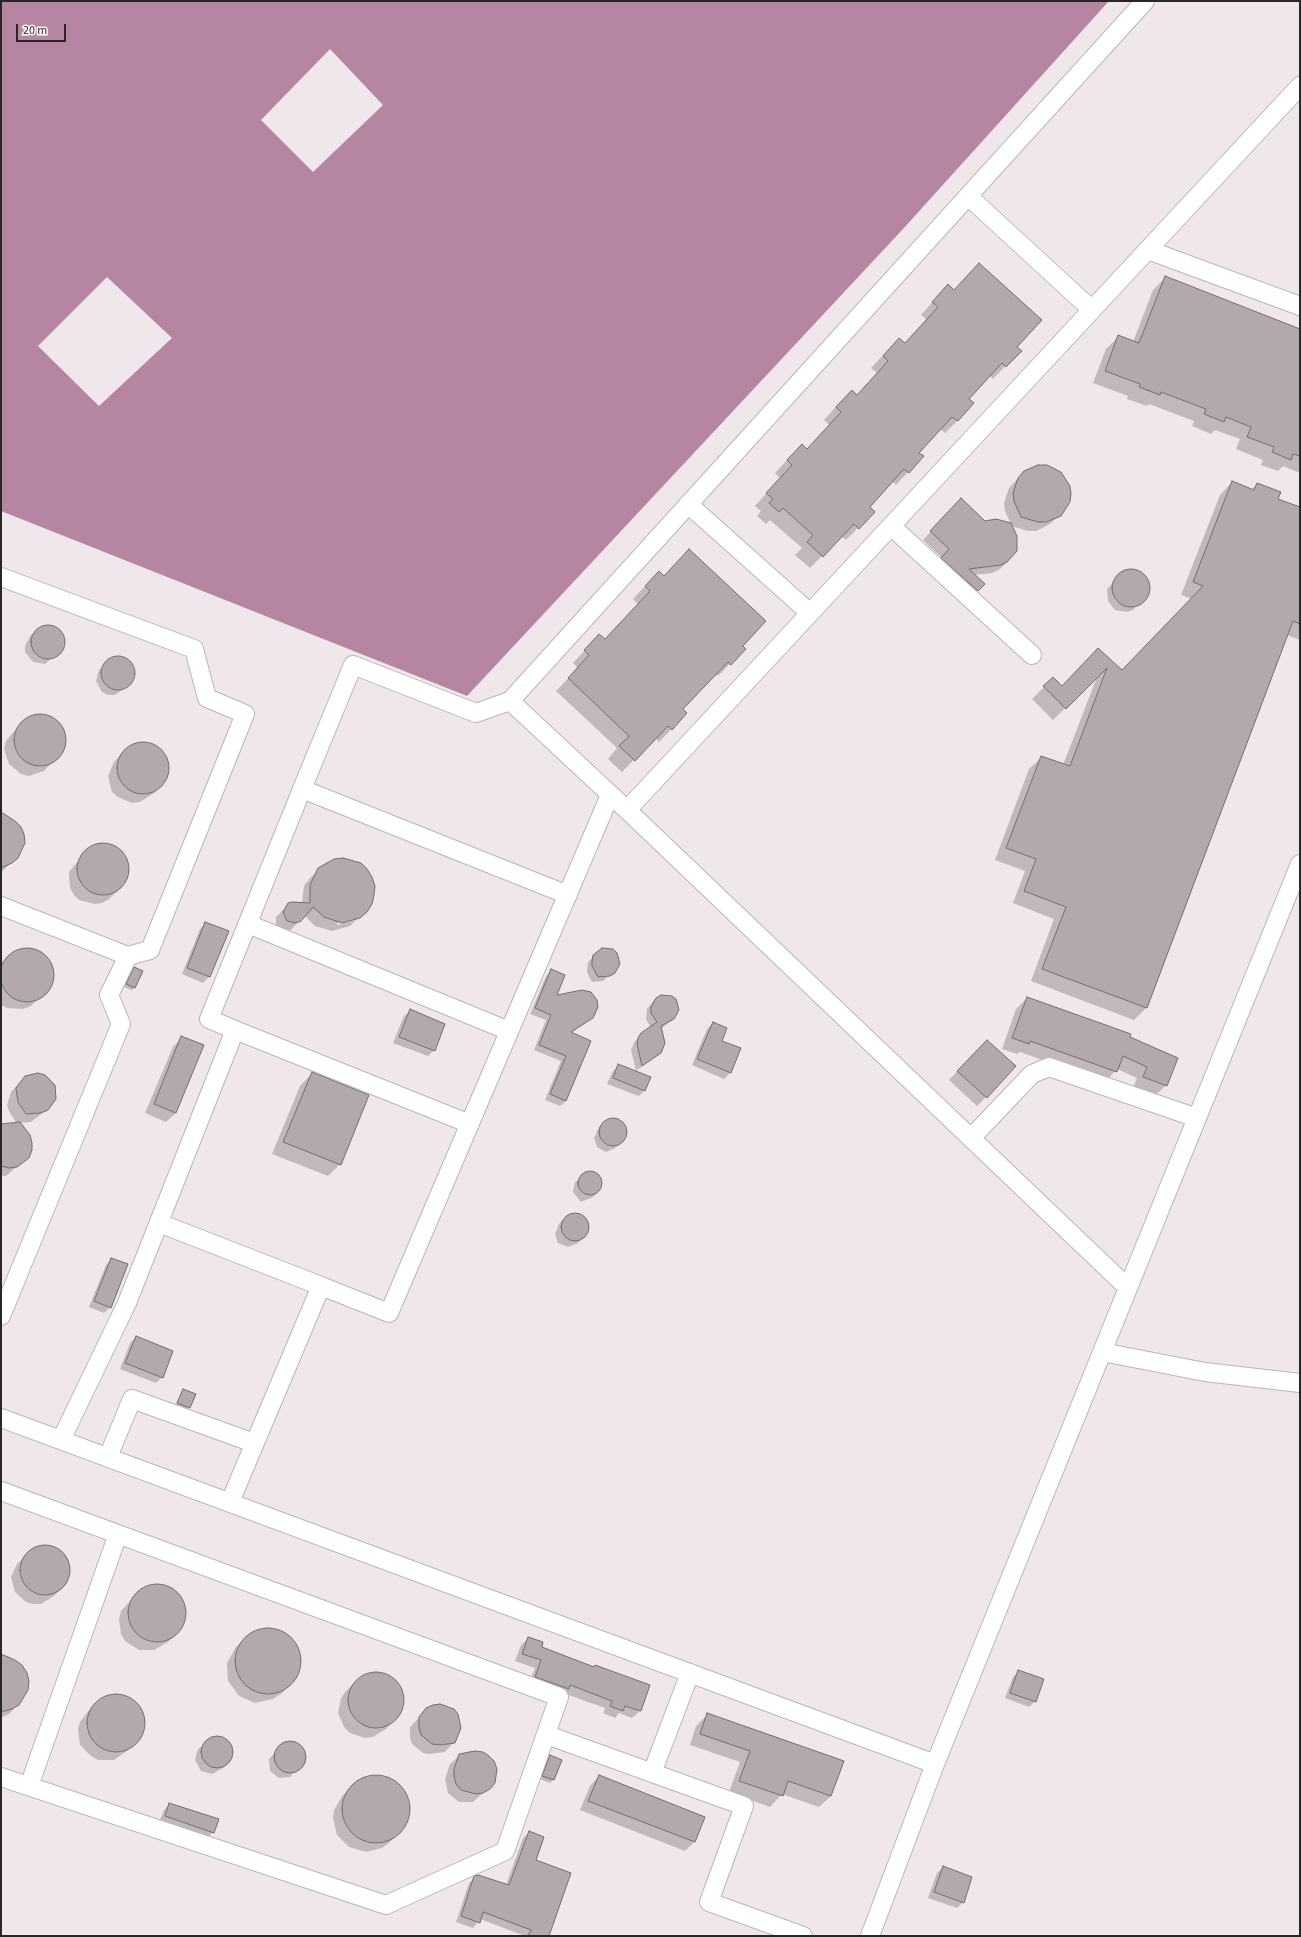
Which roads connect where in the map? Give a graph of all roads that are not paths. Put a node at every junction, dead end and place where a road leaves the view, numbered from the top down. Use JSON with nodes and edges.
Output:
{"nodes":[{"id":1,"x":1145,"y":1,"type":"edge"},
{"id":2,"x":1300,"y":86,"type":"edge"},
{"id":3,"x":968,"y":196,"type":"junction"},
{"id":4,"x":1148,"y":250,"type":"junction"},
{"id":5,"x":1300,"y":306,"type":"edge"},
{"id":6,"x":1092,"y":310,"type":"junction"},
{"id":7,"x":688,"y":504,"type":"junction"},
{"id":8,"x":891,"y":526,"type":"junction"},
{"id":9,"x":3,"y":582,"type":"edge"},
{"id":10,"x":810,"y":613,"type":"junction"},
{"id":11,"x":1032,"y":655,"type":"dead end"},
{"id":12,"x":510,"y":701,"type":"junction"},
{"id":13,"x":302,"y":789,"type":"junction"},
{"id":14,"x":610,"y":795,"type":"junction"},
{"id":15,"x":627,"y":810,"type":"junction"},
{"id":16,"x":1300,"y":864,"type":"edge"},
{"id":17,"x":568,"y":895,"type":"junction"},
{"id":18,"x":1,"y":906,"type":"edge"},
{"id":19,"x":248,"y":924,"type":"junction"},
{"id":20,"x":128,"y":956,"type":"junction"},
{"id":21,"x":235,"y":1030,"type":"junction"},
{"id":22,"x":509,"y":1031,"type":"junction"},
{"id":23,"x":1196,"y":1118,"type":"junction"},
{"id":24,"x":470,"y":1124,"type":"junction"},
{"id":25,"x":971,"y":1138,"type":"junction"},
{"id":26,"x":159,"y":1223,"type":"junction"},
{"id":27,"x":321,"y":1286,"type":"junction"},
{"id":28,"x":1128,"y":1288,"type":"junction"},
{"id":29,"x":1,"y":1316,"type":"edge"},
{"id":30,"x":1102,"y":1352,"type":"junction"},
{"id":31,"x":1300,"y":1383,"type":"edge"},
{"id":32,"x":1,"y":1418,"type":"edge"},
{"id":33,"x":61,"y":1440,"type":"junction"},
{"id":34,"x":254,"y":1444,"type":"junction"},
{"id":35,"x":108,"y":1457,"type":"junction"},
{"id":36,"x":1,"y":1490,"type":"edge"},
{"id":37,"x":230,"y":1502,"type":"junction"},
{"id":38,"x":118,"y":1534,"type":"junction"},
{"id":39,"x":690,"y":1673,"type":"junction"},
{"id":40,"x":547,"y":1735,"type":"junction"},
{"id":41,"x":935,"y":1764,"type":"junction"},
{"id":42,"x":652,"y":1773,"type":"junction"},
{"id":43,"x":1,"y":1777,"type":"edge"},
{"id":44,"x":30,"y":1786,"type":"junction"},
{"id":45,"x":803,"y":1936,"type":"edge"},
{"id":46,"x":870,"y":1936,"type":"edge"}],
"edges":[{"from":1,"to":3,"type":"street"},
{"from":2,"to":4,"type":"street"},
{"from":3,"to":6,"type":"street"},
{"from":3,"to":7,"type":"street"},
{"from":4,"to":5,"type":"street"},
{"from":4,"to":6,"type":"street"},
{"from":6,"to":8,"type":"street"},
{"from":7,"to":10,"type":"street"},
{"from":7,"to":12,"type":"street"},
{"from":8,"to":10,"type":"street"},
{"from":8,"to":11,"type":"street"},
{"from":9,"to":20,"type":"street"},
{"from":10,"to":15,"type":"street"},
{"from":12,"to":13,"type":"street"},
{"from":12,"to":14,"type":"street"},
{"from":13,"to":17,"type":"street"},
{"from":13,"to":19,"type":"street"},
{"from":14,"to":15,"type":"street"},
{"from":14,"to":17,"type":"street"},
{"from":15,"to":25,"type":"street"},
{"from":16,"to":23,"type":"street"},
{"from":17,"to":22,"type":"street"},
{"from":18,"to":20,"type":"street"},
{"from":19,"to":21,"type":"street"},
{"from":19,"to":22,"type":"street"},
{"from":20,"to":29,"type":"street"},
{"from":21,"to":24,"type":"street"},
{"from":21,"to":26,"type":"street"},
{"from":22,"to":24,"type":"street"},
{"from":23,"to":25,"type":"street"},
{"from":23,"to":28,"type":"street"},
{"from":24,"to":27,"type":"street"},
{"from":25,"to":28,"type":"street"},
{"from":26,"to":27,"type":"street"},
{"from":26,"to":33,"type":"street"},
{"from":27,"to":34,"type":"street"},
{"from":28,"to":30,"type":"street"},
{"from":30,"to":31,"type":"street"},
{"from":30,"to":41,"type":"street"},
{"from":32,"to":33,"type":"street"},
{"from":33,"to":35,"type":"street"},
{"from":34,"to":35,"type":"street"},
{"from":34,"to":37,"type":"street"},
{"from":35,"to":37,"type":"street"},
{"from":36,"to":38,"type":"street"},
{"from":37,"to":39,"type":"street"},
{"from":38,"to":40,"type":"street"},
{"from":38,"to":44,"type":"street"},
{"from":39,"to":41,"type":"street"},
{"from":39,"to":42,"type":"street"},
{"from":40,"to":42,"type":"street"},
{"from":40,"to":44,"type":"street"},
{"from":41,"to":46,"type":"street"},
{"from":42,"to":45,"type":"street"},
{"from":43,"to":44,"type":"street"}]}
